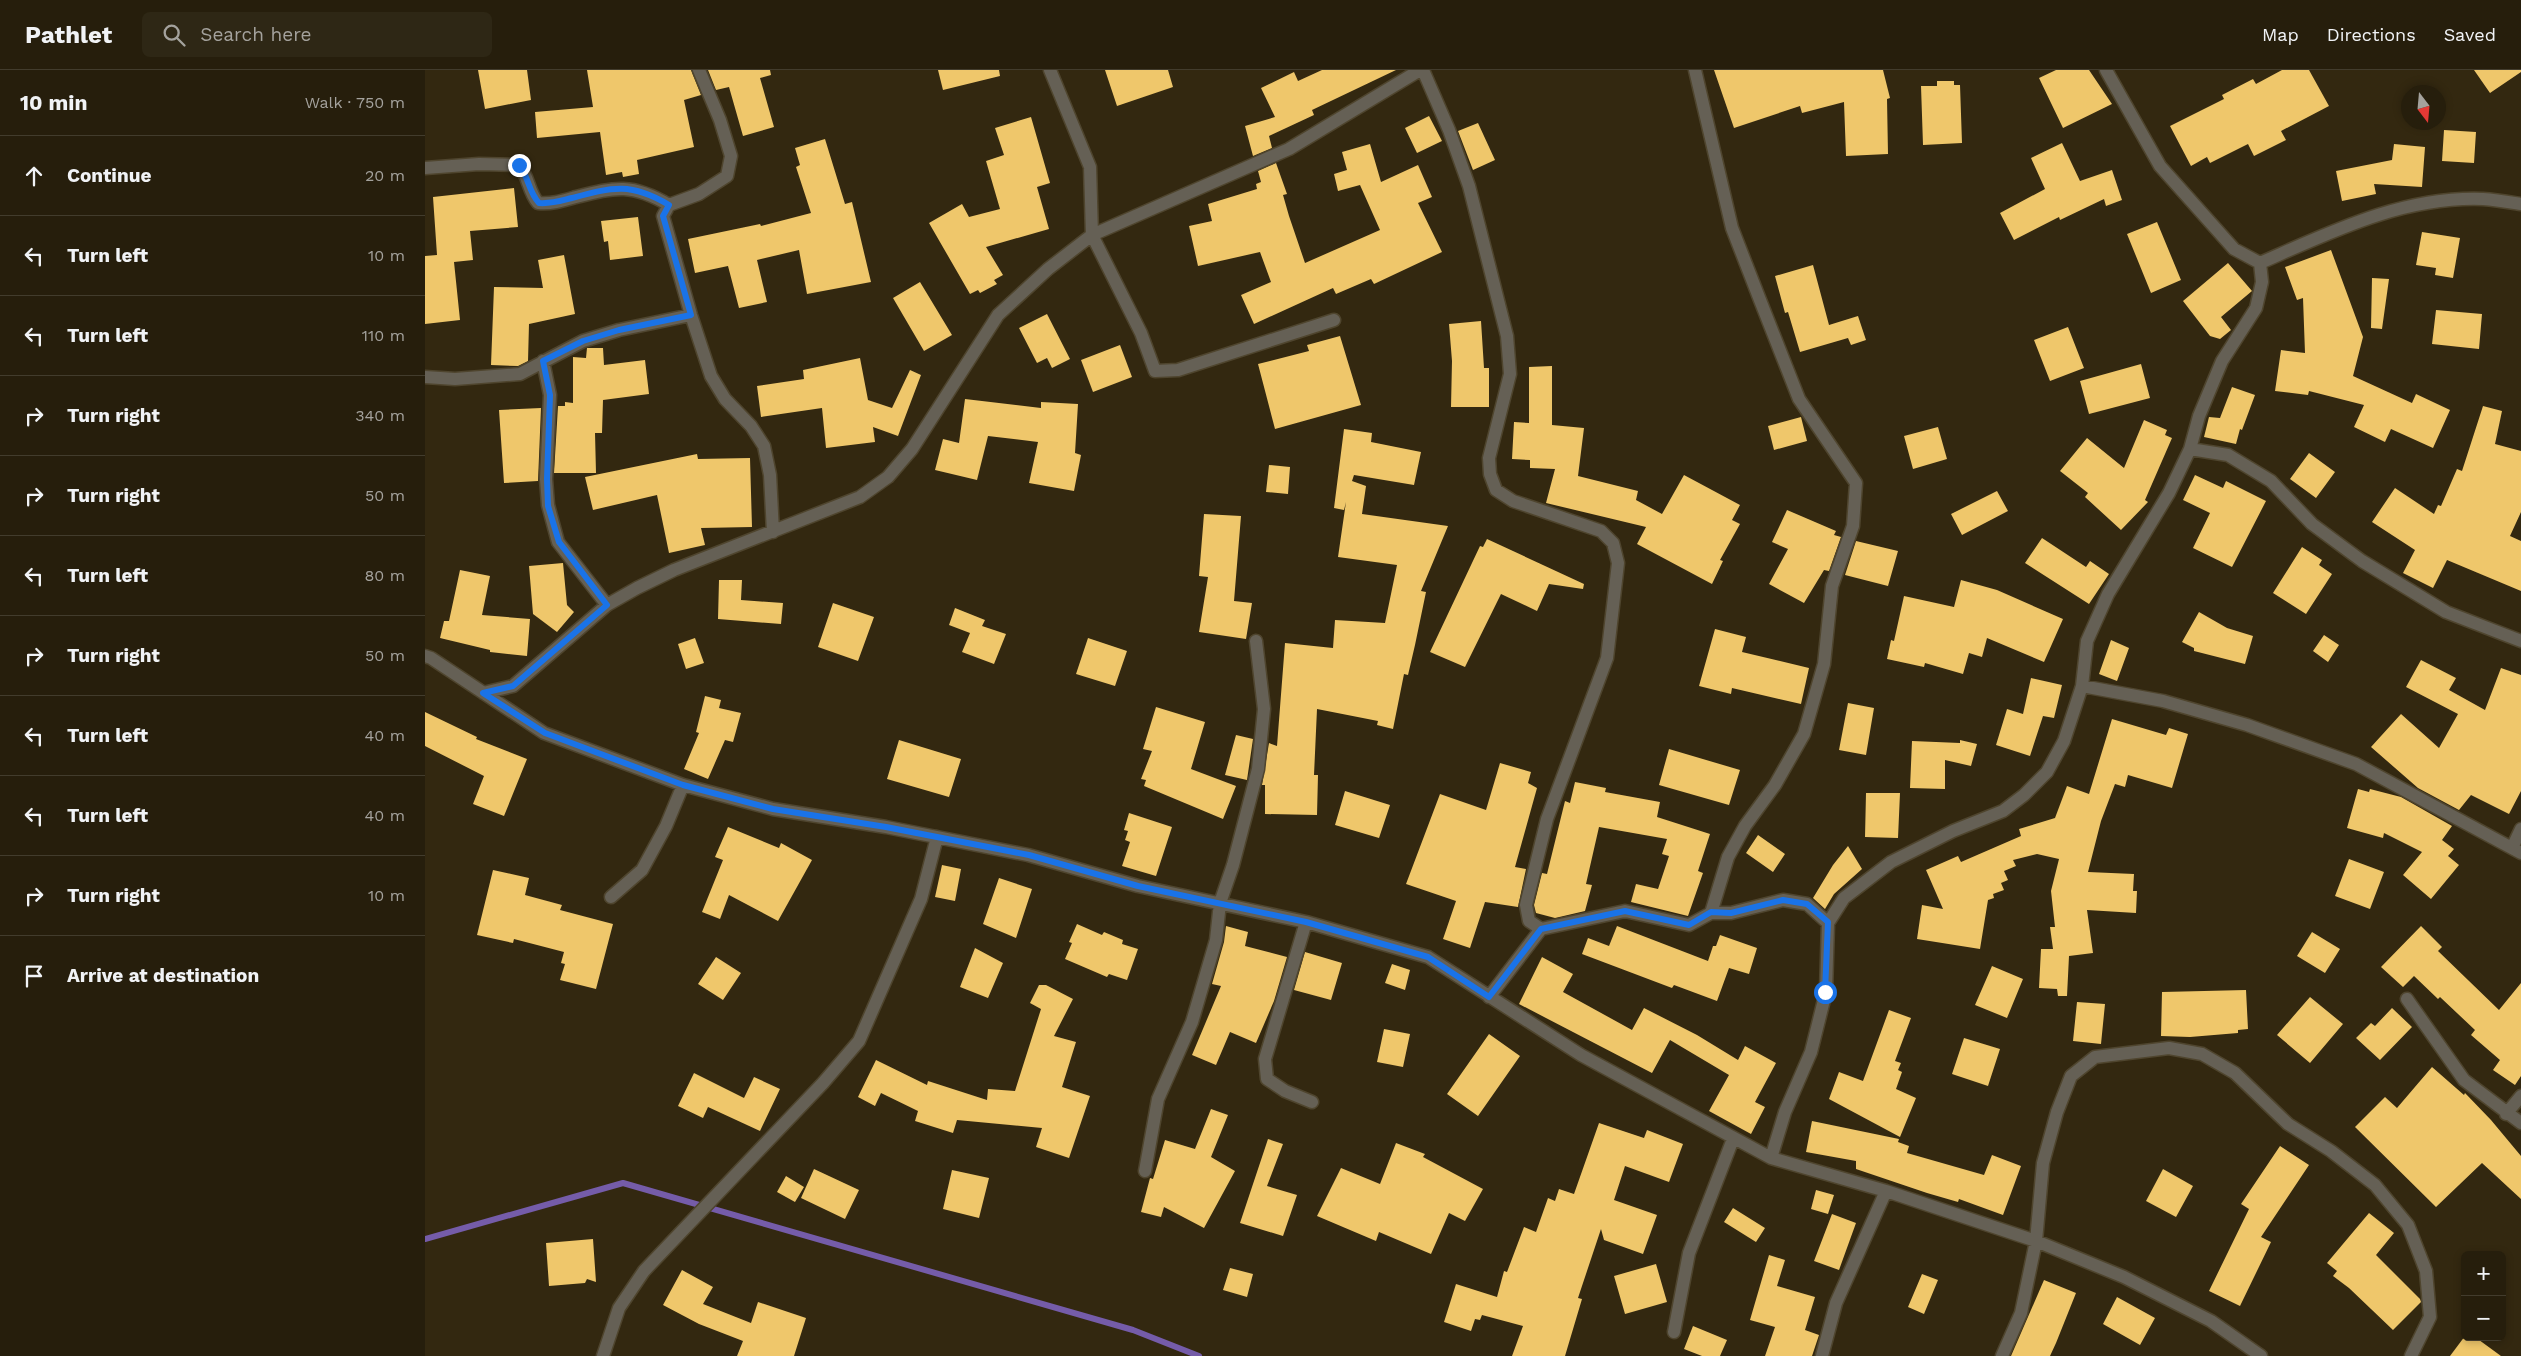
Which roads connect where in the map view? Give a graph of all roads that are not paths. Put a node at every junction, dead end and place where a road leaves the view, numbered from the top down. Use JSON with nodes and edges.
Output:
{"nodes":[{"id":1,"x":699,"y":70,"type":"edge"},
{"id":2,"x":1050,"y":70,"type":"edge"},
{"id":3,"x":1422,"y":70,"type":"edge"},
{"id":4,"x":1695,"y":70,"type":"edge"},
{"id":5,"x":2106,"y":70,"type":"edge"},
{"id":6,"x":425,"y":168,"type":"edge"},
{"id":7,"x":2521,"y":204,"type":"edge"},
{"id":8,"x":669,"y":205,"type":"junction"},
{"id":9,"x":1092,"y":235,"type":"junction"},
{"id":10,"x":2260,"y":263,"type":"junction"},
{"id":11,"x":691,"y":315,"type":"junction"},
{"id":12,"x":1333,"y":320,"type":"dead end"},
{"id":13,"x":543,"y":361,"type":"junction"},
{"id":14,"x":425,"y":377,"type":"edge"},
{"id":15,"x":2190,"y":449,"type":"junction"},
{"id":16,"x":773,"y":532,"type":"junction"},
{"id":17,"x":607,"y":605,"type":"junction"},
{"id":18,"x":1256,"y":641,"type":"dead end"},
{"id":19,"x":2521,"y":641,"type":"edge"},
{"id":20,"x":425,"y":656,"type":"edge"},
{"id":21,"x":2082,"y":686,"type":"junction"},
{"id":22,"x":483,"y":693,"type":"junction"},
{"id":23,"x":683,"y":785,"type":"junction"},
{"id":24,"x":2521,"y":829,"type":"edge"},
{"id":25,"x":937,"y":837,"type":"junction"},
{"id":26,"x":2517,"y":851,"type":"edge"},
{"id":27,"x":611,"y":897,"type":"dead end"},
{"id":28,"x":1220,"y":903,"type":"junction"},
{"id":29,"x":1711,"y":912,"type":"junction"},
{"id":30,"x":1306,"y":922,"type":"junction"},
{"id":31,"x":1828,"y":922,"type":"junction"},
{"id":32,"x":1541,"y":929,"type":"junction"},
{"id":33,"x":1489,"y":997,"type":"junction"},
{"id":34,"x":2407,"y":999,"type":"dead end"},
{"id":35,"x":2521,"y":1096,"type":"edge"},
{"id":36,"x":1312,"y":1102,"type":"dead end"},
{"id":37,"x":2506,"y":1114,"type":"junction"},
{"id":38,"x":2521,"y":1123,"type":"edge"},
{"id":39,"x":1733,"y":1139,"type":"junction"},
{"id":40,"x":1771,"y":1158,"type":"junction"},
{"id":41,"x":1145,"y":1171,"type":"dead end"},
{"id":42,"x":1886,"y":1191,"type":"junction"},
{"id":43,"x":2036,"y":1241,"type":"junction"},
{"id":44,"x":1674,"y":1332,"type":"dead end"},
{"id":45,"x":603,"y":1356,"type":"edge"},
{"id":46,"x":1821,"y":1356,"type":"edge"},
{"id":47,"x":2002,"y":1356,"type":"edge"},
{"id":48,"x":2261,"y":1356,"type":"edge"},
{"id":49,"x":2411,"y":1356,"type":"edge"}],
"edges":[{"from":1,"to":8,"type":"street"},
{"from":2,"to":9,"type":"street"},
{"from":3,"to":9,"type":"street"},
{"from":3,"to":32,"type":"street"},
{"from":4,"to":29,"type":"street"},
{"from":5,"to":10,"type":"street"},
{"from":6,"to":8,"type":"street"},
{"from":7,"to":10,"type":"street"},
{"from":8,"to":11,"type":"street"},
{"from":9,"to":12,"type":"street"},
{"from":9,"to":16,"type":"street"},
{"from":10,"to":15,"type":"street"},
{"from":11,"to":13,"type":"street"},
{"from":11,"to":16,"type":"street"},
{"from":13,"to":14,"type":"street"},
{"from":13,"to":17,"type":"street"},
{"from":15,"to":19,"type":"street"},
{"from":15,"to":21,"type":"street"},
{"from":16,"to":17,"type":"street"},
{"from":17,"to":22,"type":"street"},
{"from":18,"to":28,"type":"street"},
{"from":20,"to":22,"type":"street"},
{"from":21,"to":26,"type":"street"},
{"from":21,"to":31,"type":"street"},
{"from":22,"to":23,"type":"street"},
{"from":23,"to":25,"type":"street"},
{"from":23,"to":27,"type":"street"},
{"from":24,"to":26,"type":"street"},
{"from":25,"to":28,"type":"street"},
{"from":25,"to":45,"type":"street"},
{"from":28,"to":30,"type":"street"},
{"from":28,"to":41,"type":"street"},
{"from":29,"to":31,"type":"street"},
{"from":29,"to":32,"type":"street"},
{"from":30,"to":33,"type":"street"},
{"from":30,"to":36,"type":"street"},
{"from":31,"to":40,"type":"street"},
{"from":32,"to":33,"type":"street"},
{"from":33,"to":39,"type":"street"},
{"from":34,"to":37,"type":"street"},
{"from":35,"to":37,"type":"street"},
{"from":37,"to":38,"type":"street"},
{"from":39,"to":40,"type":"street"},
{"from":39,"to":44,"type":"street"},
{"from":40,"to":42,"type":"street"},
{"from":42,"to":43,"type":"street"},
{"from":42,"to":46,"type":"street"},
{"from":43,"to":47,"type":"street"},
{"from":43,"to":48,"type":"street"},
{"from":43,"to":49,"type":"street"}]}
